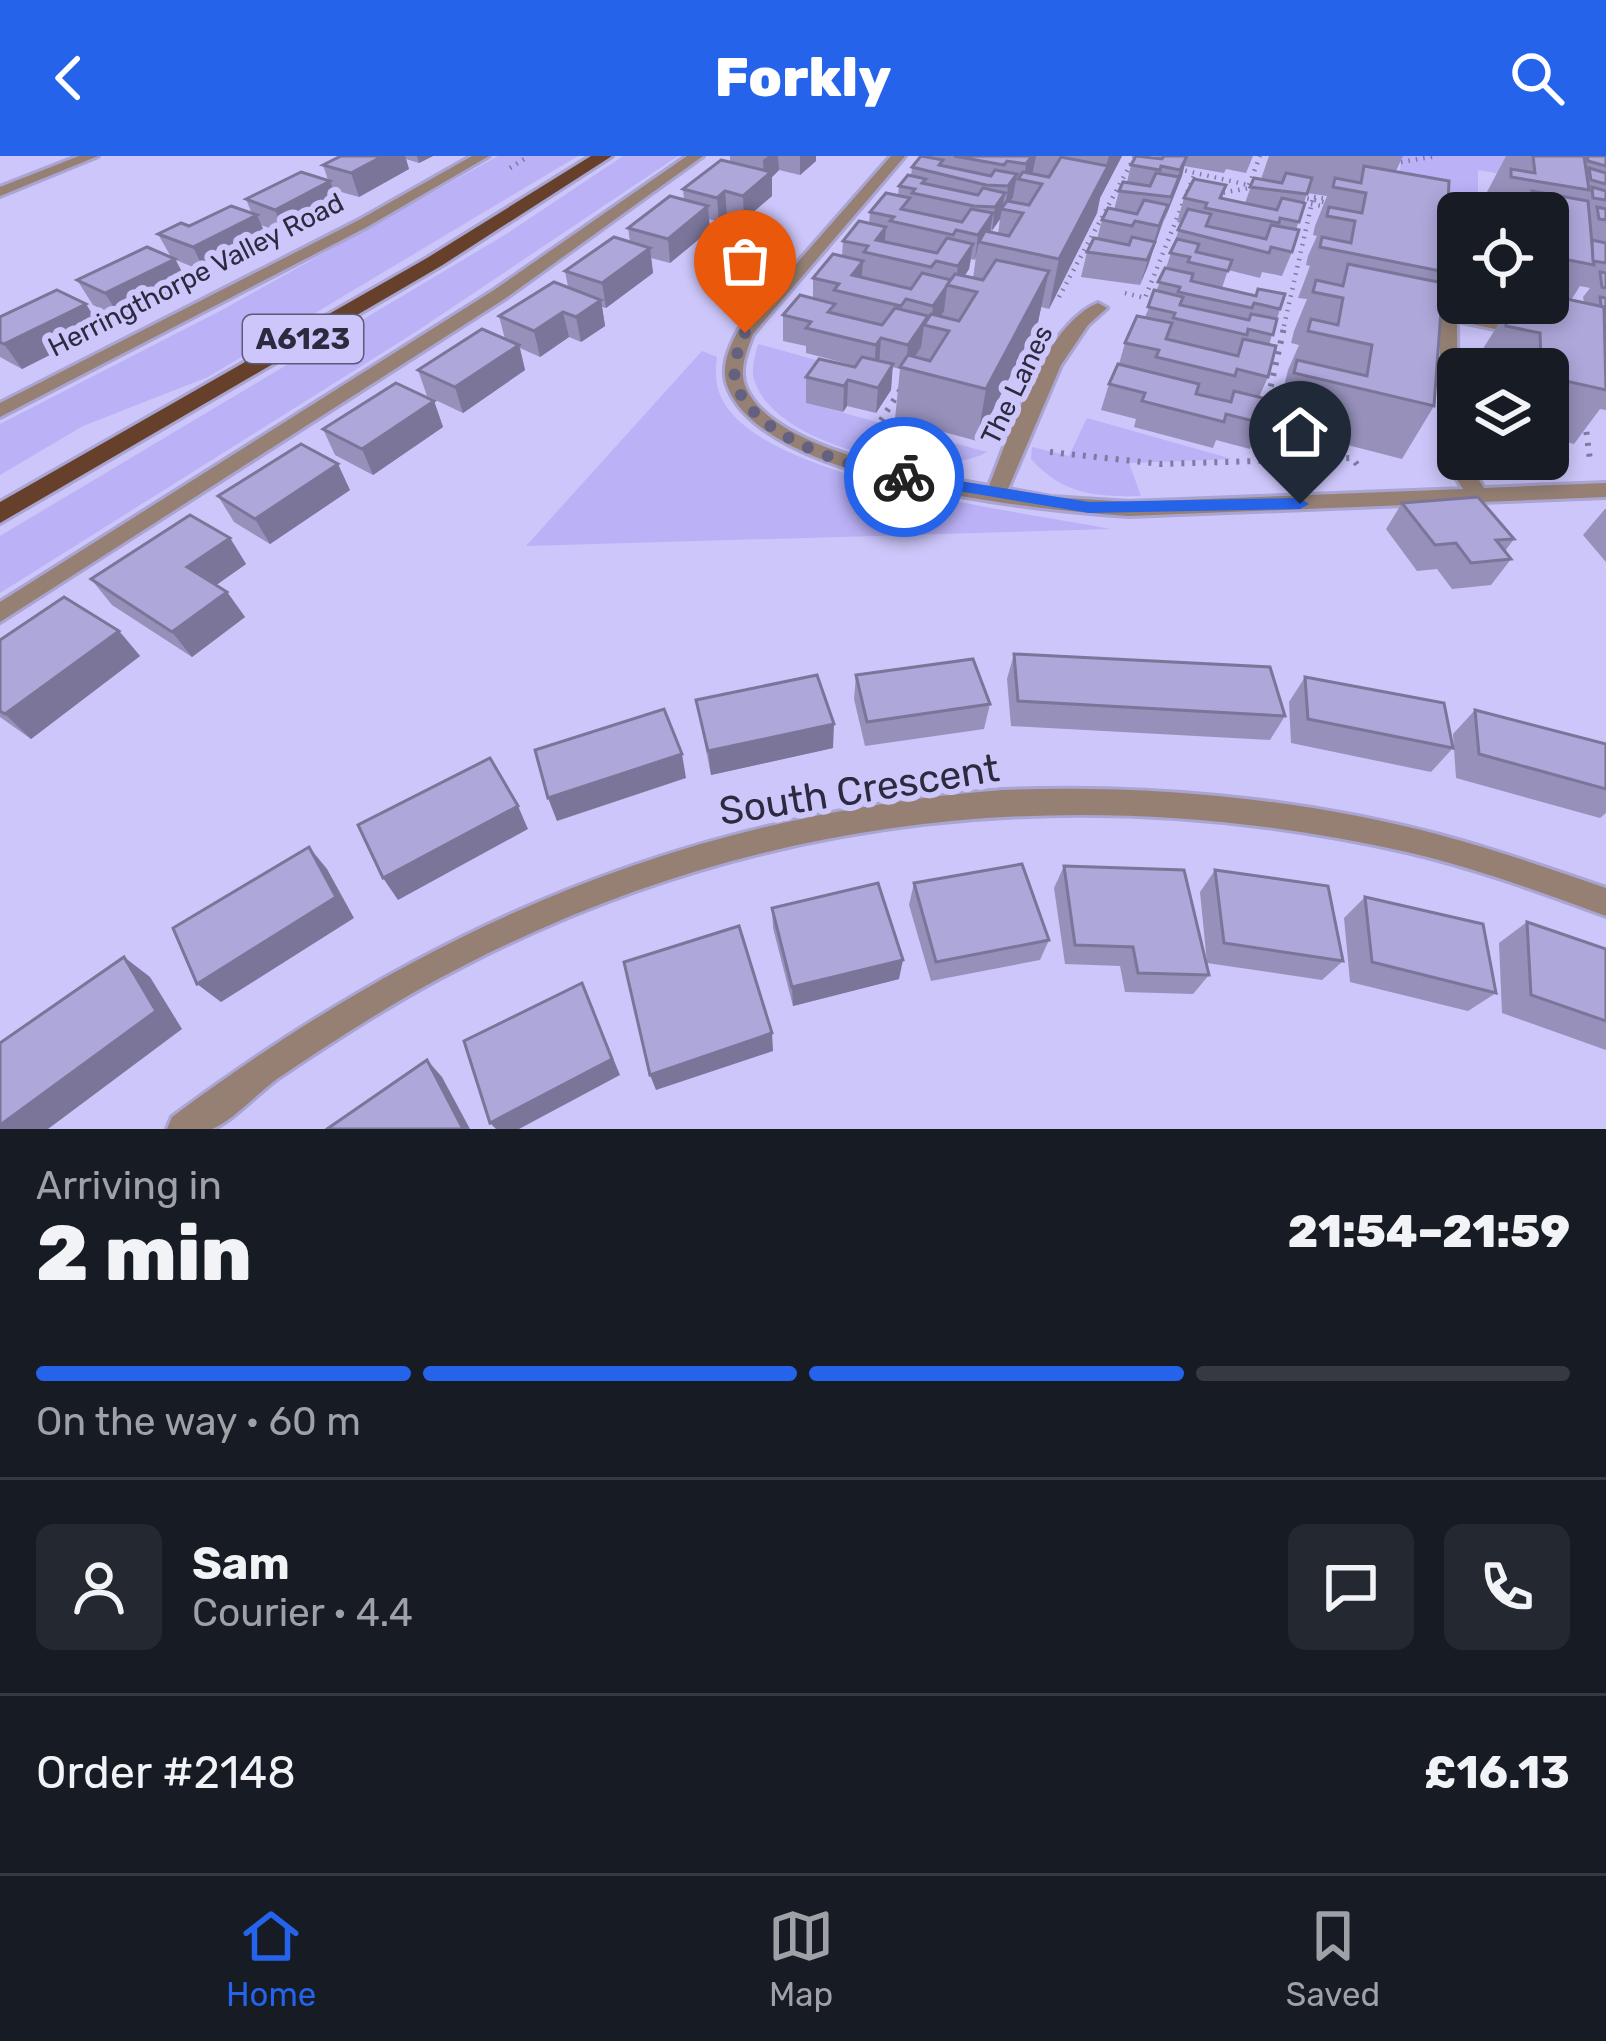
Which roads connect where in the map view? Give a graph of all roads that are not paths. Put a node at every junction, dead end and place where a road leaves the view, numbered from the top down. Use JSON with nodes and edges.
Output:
{"nodes":[{"id":1,"x":91,"y":156,"type":"edge"},
{"id":2,"x":482,"y":156,"type":"edge"},
{"id":3,"x":602,"y":156,"type":"edge"},
{"id":4,"x":697,"y":156,"type":"edge"},
{"id":5,"x":898,"y":156,"type":"edge"},
{"id":6,"x":0,"y":193,"type":"edge"},
{"id":7,"x":1102,"y":298,"type":"road end"},
{"id":8,"x":1448,"y":324,"type":"edge"},
{"id":9,"x":1496,"y":324,"type":"edge"},
{"id":10,"x":1524,"y":330,"type":"edge"},
{"id":11,"x":0,"y":411,"type":"edge"},
{"id":12,"x":1600,"y":491,"type":"edge"},
{"id":13,"x":996,"y":494,"type":"junction"},
{"id":14,"x":1479,"y":496,"type":"junction"},
{"id":15,"x":0,"y":514,"type":"edge"},
{"id":16,"x":0,"y":613,"type":"edge"},
{"id":17,"x":1606,"y":902,"type":"edge"},
{"id":18,"x":184,"y":1129,"type":"edge"}],
"edges":[{"from":1,"to":6,"type":"street"},
{"from":2,"to":11,"type":"street","name":"Herringthorpe Valley Road"},
{"from":3,"to":15,"type":"main road","number":"A6123"},
{"from":4,"to":16,"type":"street"},
{"from":5,"to":13,"type":"street","name":"The Lanes"},
{"from":7,"to":13,"type":"street","name":"The Lanes"},
{"from":8,"to":14,"type":"street"},
{"from":9,"to":10,"type":"street"},
{"from":12,"to":14,"type":"street","name":"The Lanes"},
{"from":13,"to":14,"type":"street","name":"The Lanes"},
{"from":17,"to":18,"type":"street","name":"South Crescent"}]}
